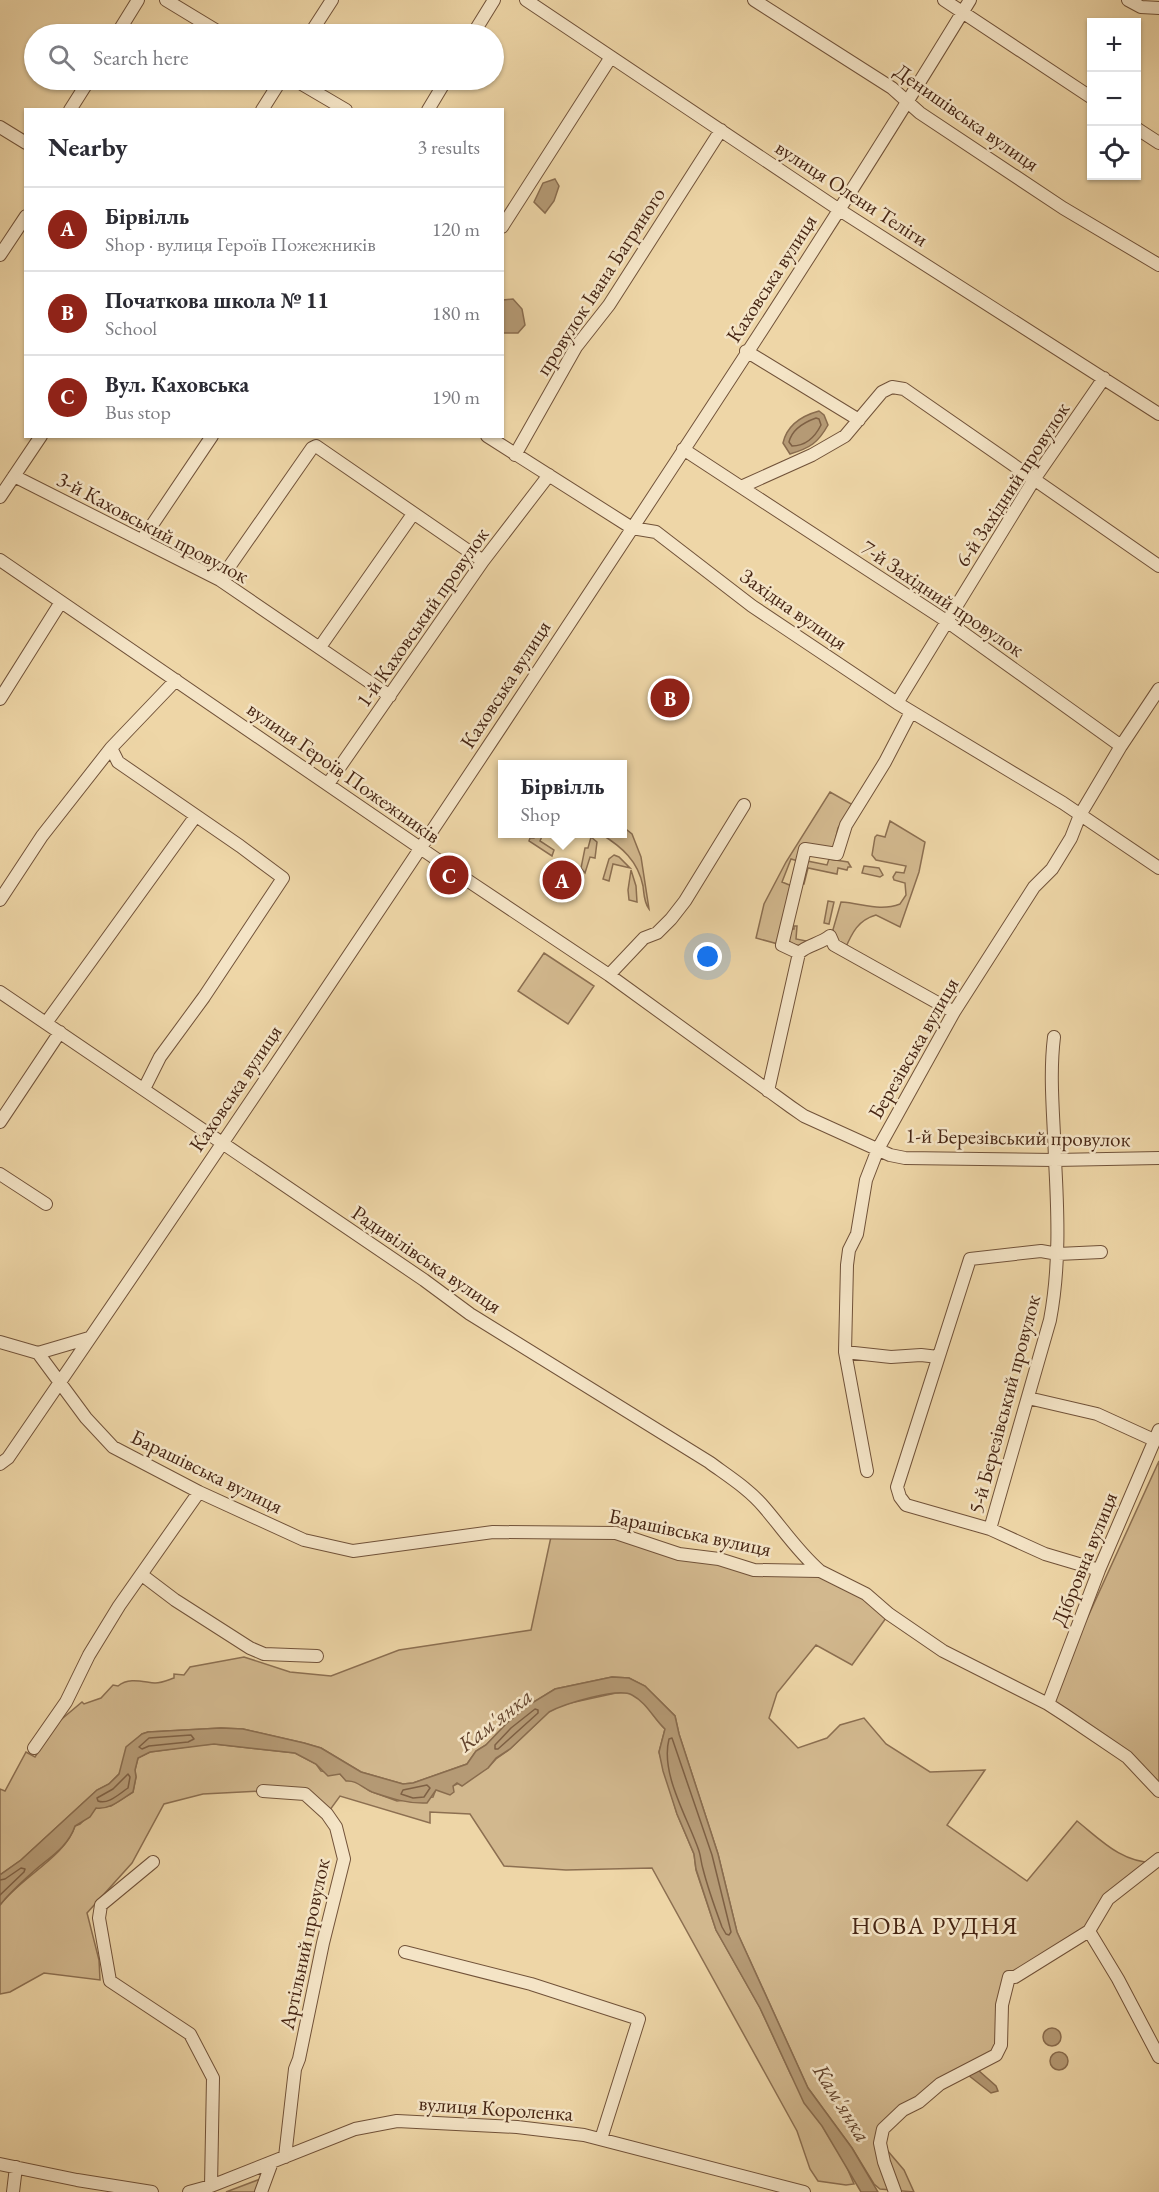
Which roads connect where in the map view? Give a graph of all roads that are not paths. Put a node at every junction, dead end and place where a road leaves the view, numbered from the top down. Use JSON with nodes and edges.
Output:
{"nodes":[{"id":1,"x":138,"y":0,"type":"edge"},
{"id":2,"x":166,"y":0,"type":"edge"},
{"id":3,"x":332,"y":0,"type":"edge"},
{"id":4,"x":494,"y":0,"type":"edge"},
{"id":5,"x":526,"y":0,"type":"edge"},
{"id":6,"x":754,"y":0,"type":"edge"},
{"id":7,"x":944,"y":0,"type":"edge"},
{"id":8,"x":970,"y":0,"type":"edge"},
{"id":9,"x":1128,"y":0,"type":"edge"},
{"id":10,"x":1159,"y":8,"type":"edge"},
{"id":11,"x":962,"y":12,"type":"junction"},
{"id":12,"x":123,"y":24,"type":"edge"},
{"id":13,"x":206,"y":24,"type":"edge"},
{"id":14,"x":316,"y":24,"type":"edge"},
{"id":15,"x":479,"y":24,"type":"edge"},
{"id":16,"x":610,"y":57,"type":"junction"},
{"id":17,"x":83,"y":90,"type":"edge"},
{"id":18,"x":274,"y":90,"type":"edge"},
{"id":19,"x":312,"y":90,"type":"edge"},
{"id":20,"x":440,"y":90,"type":"edge"},
{"id":21,"x":1087,"y":95,"type":"edge"},
{"id":22,"x":907,"y":101,"type":"junction"},
{"id":23,"x":71,"y":108,"type":"edge"},
{"id":24,"x":262,"y":108,"type":"edge"},
{"id":25,"x":342,"y":108,"type":"edge"},
{"id":26,"x":429,"y":108,"type":"edge"},
{"id":27,"x":0,"y":127,"type":"edge"},
{"id":28,"x":721,"y":130,"type":"junction"},
{"id":29,"x":1141,"y":131,"type":"edge"},
{"id":30,"x":24,"y":142,"type":"edge"},
{"id":31,"x":1159,"y":143,"type":"edge"},
{"id":32,"x":838,"y":209,"type":"junction"},
{"id":33,"x":24,"y":219,"type":"edge"},
{"id":34,"x":504,"y":224,"type":"edge"},
{"id":35,"x":0,"y":255,"type":"edge"},
{"id":36,"x":1159,"y":265,"type":"edge"},
{"id":37,"x":746,"y":351,"type":"junction"},
{"id":38,"x":1104,"y":378,"type":"junction"},
{"id":39,"x":1159,"y":414,"type":"edge"},
{"id":40,"x":859,"y":420,"type":"junction"},
{"id":41,"x":40,"y":438,"type":"edge"},
{"id":42,"x":211,"y":438,"type":"edge"},
{"id":43,"x":490,"y":438,"type":"edge"},
{"id":44,"x":683,"y":449,"type":"junction"},
{"id":45,"x":515,"y":455,"type":"junction"},
{"id":46,"x":549,"y":475,"type":"junction"},
{"id":47,"x":14,"y":476,"type":"junction"},
{"id":48,"x":1035,"y":478,"type":"junction"},
{"id":49,"x":741,"y":487,"type":"junction"},
{"id":50,"x":0,"y":496,"type":"edge"},
{"id":51,"x":413,"y":514,"type":"junction"},
{"id":52,"x":632,"y":528,"type":"junction"},
{"id":53,"x":142,"y":540,"type":"junction"},
{"id":54,"x":0,"y":560,"type":"edge"},
{"id":55,"x":483,"y":561,"type":"junction"},
{"id":56,"x":1159,"y":566,"type":"edge"},
{"id":57,"x":220,"y":580,"type":"junction"},
{"id":58,"x":61,"y":602,"type":"junction"},
{"id":59,"x":948,"y":622,"type":"junction"},
{"id":60,"x":320,"y":647,"type":"junction"},
{"id":61,"x":176,"y":680,"type":"junction"},
{"id":62,"x":1159,"y":689,"type":"edge"},
{"id":63,"x":390,"y":696,"type":"junction"},
{"id":64,"x":0,"y":699,"type":"edge"},
{"id":65,"x":897,"y":703,"type":"junction"},
{"id":66,"x":911,"y":712,"type":"junction"},
{"id":67,"x":1121,"y":746,"type":"junction"},
{"id":68,"x":111,"y":748,"type":"junction"},
{"id":69,"x":328,"y":784,"type":"junction"},
{"id":70,"x":744,"y":805,"type":"dead end"},
{"id":71,"x":1080,"y":815,"type":"junction"},
{"id":72,"x":195,"y":817,"type":"junction"},
{"id":73,"x":421,"y":848,"type":"junction"},
{"id":74,"x":1159,"y":868,"type":"edge"},
{"id":75,"x":0,"y":900,"type":"edge"},
{"id":76,"x":799,"y":953,"type":"junction"},
{"id":77,"x":609,"y":975,"type":"junction"},
{"id":78,"x":0,"y":992,"type":"edge"},
{"id":79,"x":954,"y":1012,"type":"junction"},
{"id":80,"x":46,"y":1023,"type":"junction"},
{"id":81,"x":60,"y":1032,"type":"junction"},
{"id":82,"x":1054,"y":1037,"type":"dead end"},
{"id":83,"x":144,"y":1089,"type":"junction"},
{"id":84,"x":768,"y":1092,"type":"junction"},
{"id":85,"x":0,"y":1122,"type":"edge"},
{"id":86,"x":222,"y":1142,"type":"junction"},
{"id":87,"x":878,"y":1149,"type":"junction"},
{"id":88,"x":1159,"y":1158,"type":"edge"},
{"id":89,"x":1056,"y":1160,"type":"junction"},
{"id":90,"x":0,"y":1174,"type":"edge"},
{"id":91,"x":46,"y":1204,"type":"dead end"},
{"id":92,"x":1101,"y":1252,"type":"dead end"},
{"id":93,"x":1058,"y":1254,"type":"junction"},
{"id":94,"x":89,"y":1338,"type":"junction"},
{"id":95,"x":0,"y":1342,"type":"edge"},
{"id":96,"x":845,"y":1352,"type":"junction"},
{"id":97,"x":38,"y":1353,"type":"junction"},
{"id":98,"x":938,"y":1357,"type":"junction"},
{"id":99,"x":60,"y":1382,"type":"junction"},
{"id":100,"x":1028,"y":1398,"type":"junction"},
{"id":101,"x":1157,"y":1435,"type":"edge"},
{"id":102,"x":0,"y":1464,"type":"edge"},
{"id":103,"x":867,"y":1471,"type":"dead end"},
{"id":104,"x":199,"y":1492,"type":"junction"},
{"id":105,"x":990,"y":1529,"type":"junction"},
{"id":106,"x":799,"y":1551,"type":"junction"},
{"id":107,"x":780,"y":1570,"type":"junction"},
{"id":108,"x":1099,"y":1570,"type":"junction"},
{"id":109,"x":820,"y":1571,"type":"junction"},
{"id":110,"x":142,"y":1575,"type":"junction"},
{"id":111,"x":317,"y":1656,"type":"dead end"},
{"id":112,"x":1048,"y":1704,"type":"junction"},
{"id":113,"x":34,"y":1748,"type":"dead end"},
{"id":114,"x":263,"y":1791,"type":"dead end"},
{"id":115,"x":1159,"y":1791,"type":"edge"},
{"id":116,"x":1159,"y":1859,"type":"edge"},
{"id":117,"x":153,"y":1862,"type":"dead end"},
{"id":118,"x":1089,"y":1931,"type":"junction"},
{"id":119,"x":405,"y":1952,"type":"dead end"},
{"id":120,"x":1159,"y":2057,"type":"edge"},
{"id":121,"x":601,"y":2139,"type":"junction"},
{"id":122,"x":285,"y":2157,"type":"junction"},
{"id":123,"x":272,"y":2162,"type":"junction"},
{"id":124,"x":0,"y":2164,"type":"edge"},
{"id":125,"x":16,"y":2167,"type":"junction"},
{"id":126,"x":77,"y":2180,"type":"junction"},
{"id":127,"x":211,"y":2186,"type":"junction"},
{"id":128,"x":13,"y":2192,"type":"edge"},
{"id":129,"x":97,"y":2192,"type":"edge"},
{"id":130,"x":152,"y":2192,"type":"edge"},
{"id":131,"x":189,"y":2192,"type":"edge"},
{"id":132,"x":261,"y":2192,"type":"edge"},
{"id":133,"x":804,"y":2192,"type":"edge"},
{"id":134,"x":896,"y":2192,"type":"edge"}],
"edges":[{"from":1,"to":12,"type":"street"},
{"from":2,"to":13,"type":"street"},
{"from":3,"to":14,"type":"street"},
{"from":4,"to":15,"type":"street"},
{"from":5,"to":16,"type":"street","name":"вулиця Олени Теліги"},
{"from":6,"to":22,"type":"street","name":"Денишівська вулиця"},
{"from":7,"to":11,"type":"street"},
{"from":8,"to":11,"type":"street","name":"Каховська вулиця"},
{"from":9,"to":10,"type":"street"},
{"from":11,"to":21,"type":"street"},
{"from":11,"to":22,"type":"street","name":"Каховська вулиця"},
{"from":16,"to":28,"type":"street","name":"вулиця Олени Теліги"},
{"from":16,"to":34,"type":"street"},
{"from":17,"to":23,"type":"street"},
{"from":18,"to":24,"type":"street"},
{"from":19,"to":25,"type":"street"},
{"from":20,"to":26,"type":"street"},
{"from":22,"to":32,"type":"street","name":"Каховська вулиця"},
{"from":22,"to":36,"type":"street","name":"Денишівська вулиця"},
{"from":27,"to":30,"type":"street"},
{"from":28,"to":32,"type":"street","name":"вулиця Олени Теліги"},
{"from":28,"to":45,"type":"street","name":"провулок Івана Багряного"},
{"from":29,"to":31,"type":"street"},
{"from":32,"to":37,"type":"street","name":"Каховська вулиця"},
{"from":32,"to":38,"type":"street","name":"вулиця Олени Теліги"},
{"from":33,"to":35,"type":"street"},
{"from":37,"to":40,"type":"street"},
{"from":37,"to":44,"type":"street","name":"Каховська вулиця"},
{"from":38,"to":39,"type":"street","name":"вулиця Олени Теліги"},
{"from":38,"to":48,"type":"street","name":"6-й Західний провулок"},
{"from":40,"to":48,"type":"street"},
{"from":40,"to":49,"type":"street"},
{"from":41,"to":47,"type":"street"},
{"from":42,"to":53,"type":"street"},
{"from":43,"to":45,"type":"street","name":"Західна вулиця"},
{"from":44,"to":49,"type":"street","name":"7-й Західний провулок"},
{"from":44,"to":52,"type":"street","name":"Каховська вулиця"},
{"from":45,"to":46,"type":"street","name":"Західна вулиця"},
{"from":46,"to":52,"type":"street","name":"Західна вулиця"},
{"from":46,"to":55,"type":"street","name":"1-й Каховський провулок"},
{"from":47,"to":50,"type":"street"},
{"from":47,"to":53,"type":"street","name":"3-й Каховський провулок"},
{"from":48,"to":56,"type":"street"},
{"from":48,"to":59,"type":"street","name":"6-й Західний провулок"},
{"from":49,"to":59,"type":"street","name":"7-й Західний провулок"},
{"from":51,"to":55,"type":"street"},
{"from":51,"to":57,"type":"street"},
{"from":51,"to":60,"type":"street"},
{"from":52,"to":65,"type":"street","name":"Західна вулиця"},
{"from":52,"to":73,"type":"street","name":"Каховська вулиця"},
{"from":53,"to":57,"type":"street","name":"3-й Каховський провулок"},
{"from":54,"to":58,"type":"street","name":"вулиця Героїв Пожежників"},
{"from":55,"to":63,"type":"street","name":"1-й Каховський провулок"},
{"from":57,"to":60,"type":"street","name":"3-й Каховський провулок"},
{"from":58,"to":61,"type":"street","name":"вулиця Героїв Пожежників"},
{"from":58,"to":64,"type":"street"},
{"from":59,"to":65,"type":"street","name":"6-й Західний провулок"},
{"from":59,"to":67,"type":"street","name":"7-й Західний провулок"},
{"from":60,"to":63,"type":"street","name":"3-й Каховський провулок"},
{"from":61,"to":68,"type":"street"},
{"from":61,"to":69,"type":"street","name":"вулиця Героїв Пожежників"},
{"from":62,"to":67,"type":"street","name":"Березівська вулиця"},
{"from":63,"to":69,"type":"street","name":"1-й Каховський провулок"},
{"from":65,"to":66,"type":"street","name":"Західна вулиця"},
{"from":66,"to":71,"type":"street","name":"Західна вулиця"},
{"from":66,"to":76,"type":"street"},
{"from":67,"to":71,"type":"street","name":"Березівська вулиця"},
{"from":68,"to":72,"type":"street"},
{"from":68,"to":75,"type":"street"},
{"from":69,"to":73,"type":"street","name":"вулиця Героїв Пожежників"},
{"from":70,"to":77,"type":"street"},
{"from":71,"to":74,"type":"street","name":"Західна вулиця"},
{"from":71,"to":79,"type":"street","name":"Березівська вулиця"},
{"from":72,"to":80,"type":"street"},
{"from":72,"to":83,"type":"street"},
{"from":73,"to":77,"type":"street","name":"вулиця Героїв Пожежників"},
{"from":73,"to":86,"type":"street","name":"Каховська вулиця"},
{"from":76,"to":79,"type":"street"},
{"from":76,"to":84,"type":"street"},
{"from":77,"to":84,"type":"street","name":"вулиця Героїв Пожежників"},
{"from":78,"to":80,"type":"street","name":"Радивілівська вулиця"},
{"from":79,"to":87,"type":"street","name":"Березівська вулиця"},
{"from":80,"to":81,"type":"street","name":"Радивілівська вулиця"},
{"from":81,"to":83,"type":"street","name":"Радивілівська вулиця"},
{"from":81,"to":85,"type":"street"},
{"from":82,"to":89,"type":"street","name":"5-й Березівський провулок"},
{"from":83,"to":86,"type":"street","name":"Радивілівська вулиця"},
{"from":84,"to":87,"type":"street","name":"вулиця Героїв Пожежників"},
{"from":86,"to":94,"type":"street","name":"Каховська вулиця"},
{"from":86,"to":106,"type":"street","name":"Радивілівська вулиця"},
{"from":87,"to":89,"type":"street","name":"1-й Березівський провулок"},
{"from":87,"to":96,"type":"street","name":"Березівська вулиця"},
{"from":88,"to":89,"type":"street","name":"1-й Березівський провулок"},
{"from":89,"to":93,"type":"street","name":"5-й Березівський провулок"},
{"from":90,"to":91,"type":"street"},
{"from":92,"to":93,"type":"street"},
{"from":93,"to":98,"type":"street"},
{"from":93,"to":100,"type":"street","name":"5-й Березівський провулок"},
{"from":94,"to":97,"type":"street"},
{"from":94,"to":99,"type":"street","name":"Каховська вулиця"},
{"from":95,"to":97,"type":"street"},
{"from":96,"to":98,"type":"street"},
{"from":96,"to":103,"type":"street","name":"Березівська вулиця"},
{"from":97,"to":99,"type":"street","name":"Барашівська вулиця"},
{"from":98,"to":105,"type":"street"},
{"from":99,"to":102,"type":"street","name":"Каховська вулиця"},
{"from":99,"to":104,"type":"street","name":"Барашівська вулиця"},
{"from":100,"to":101,"type":"street"},
{"from":100,"to":105,"type":"street","name":"5-й Березівський провулок"},
{"from":101,"to":108,"type":"street","name":"Дібровна вулиця"},
{"from":104,"to":107,"type":"street","name":"Барашівська вулиця"},
{"from":104,"to":110,"type":"street"},
{"from":105,"to":108,"type":"street"},
{"from":106,"to":107,"type":"street"},
{"from":106,"to":109,"type":"street","name":"Радивілівська вулиця"},
{"from":107,"to":109,"type":"street","name":"Барашівська вулиця"},
{"from":108,"to":112,"type":"street","name":"Дібровна вулиця"},
{"from":109,"to":112,"type":"street","name":"Барашівська вулиця"},
{"from":110,"to":111,"type":"street"},
{"from":110,"to":113,"type":"street"},
{"from":112,"to":115,"type":"street","name":"Барашівська вулиця"},
{"from":114,"to":122,"type":"street","name":"Артільний провулок"},
{"from":116,"to":118,"type":"street"},
{"from":117,"to":127,"type":"street"},
{"from":118,"to":120,"type":"street"},
{"from":118,"to":134,"type":"street"},
{"from":119,"to":121,"type":"street"},
{"from":121,"to":122,"type":"street","name":"вулиця Короленка"},
{"from":121,"to":133,"type":"street","name":"вулиця Короленка"},
{"from":122,"to":123,"type":"street","name":"вулиця Короленка"},
{"from":123,"to":127,"type":"street","name":"вулиця Короленка"},
{"from":123,"to":132,"type":"street"},
{"from":124,"to":125,"type":"street"},
{"from":125,"to":126,"type":"street"},
{"from":125,"to":128,"type":"street"},
{"from":126,"to":129,"type":"street"},
{"from":126,"to":130,"type":"street"},
{"from":127,"to":131,"type":"street","name":"вулиця Короленка"}]}
